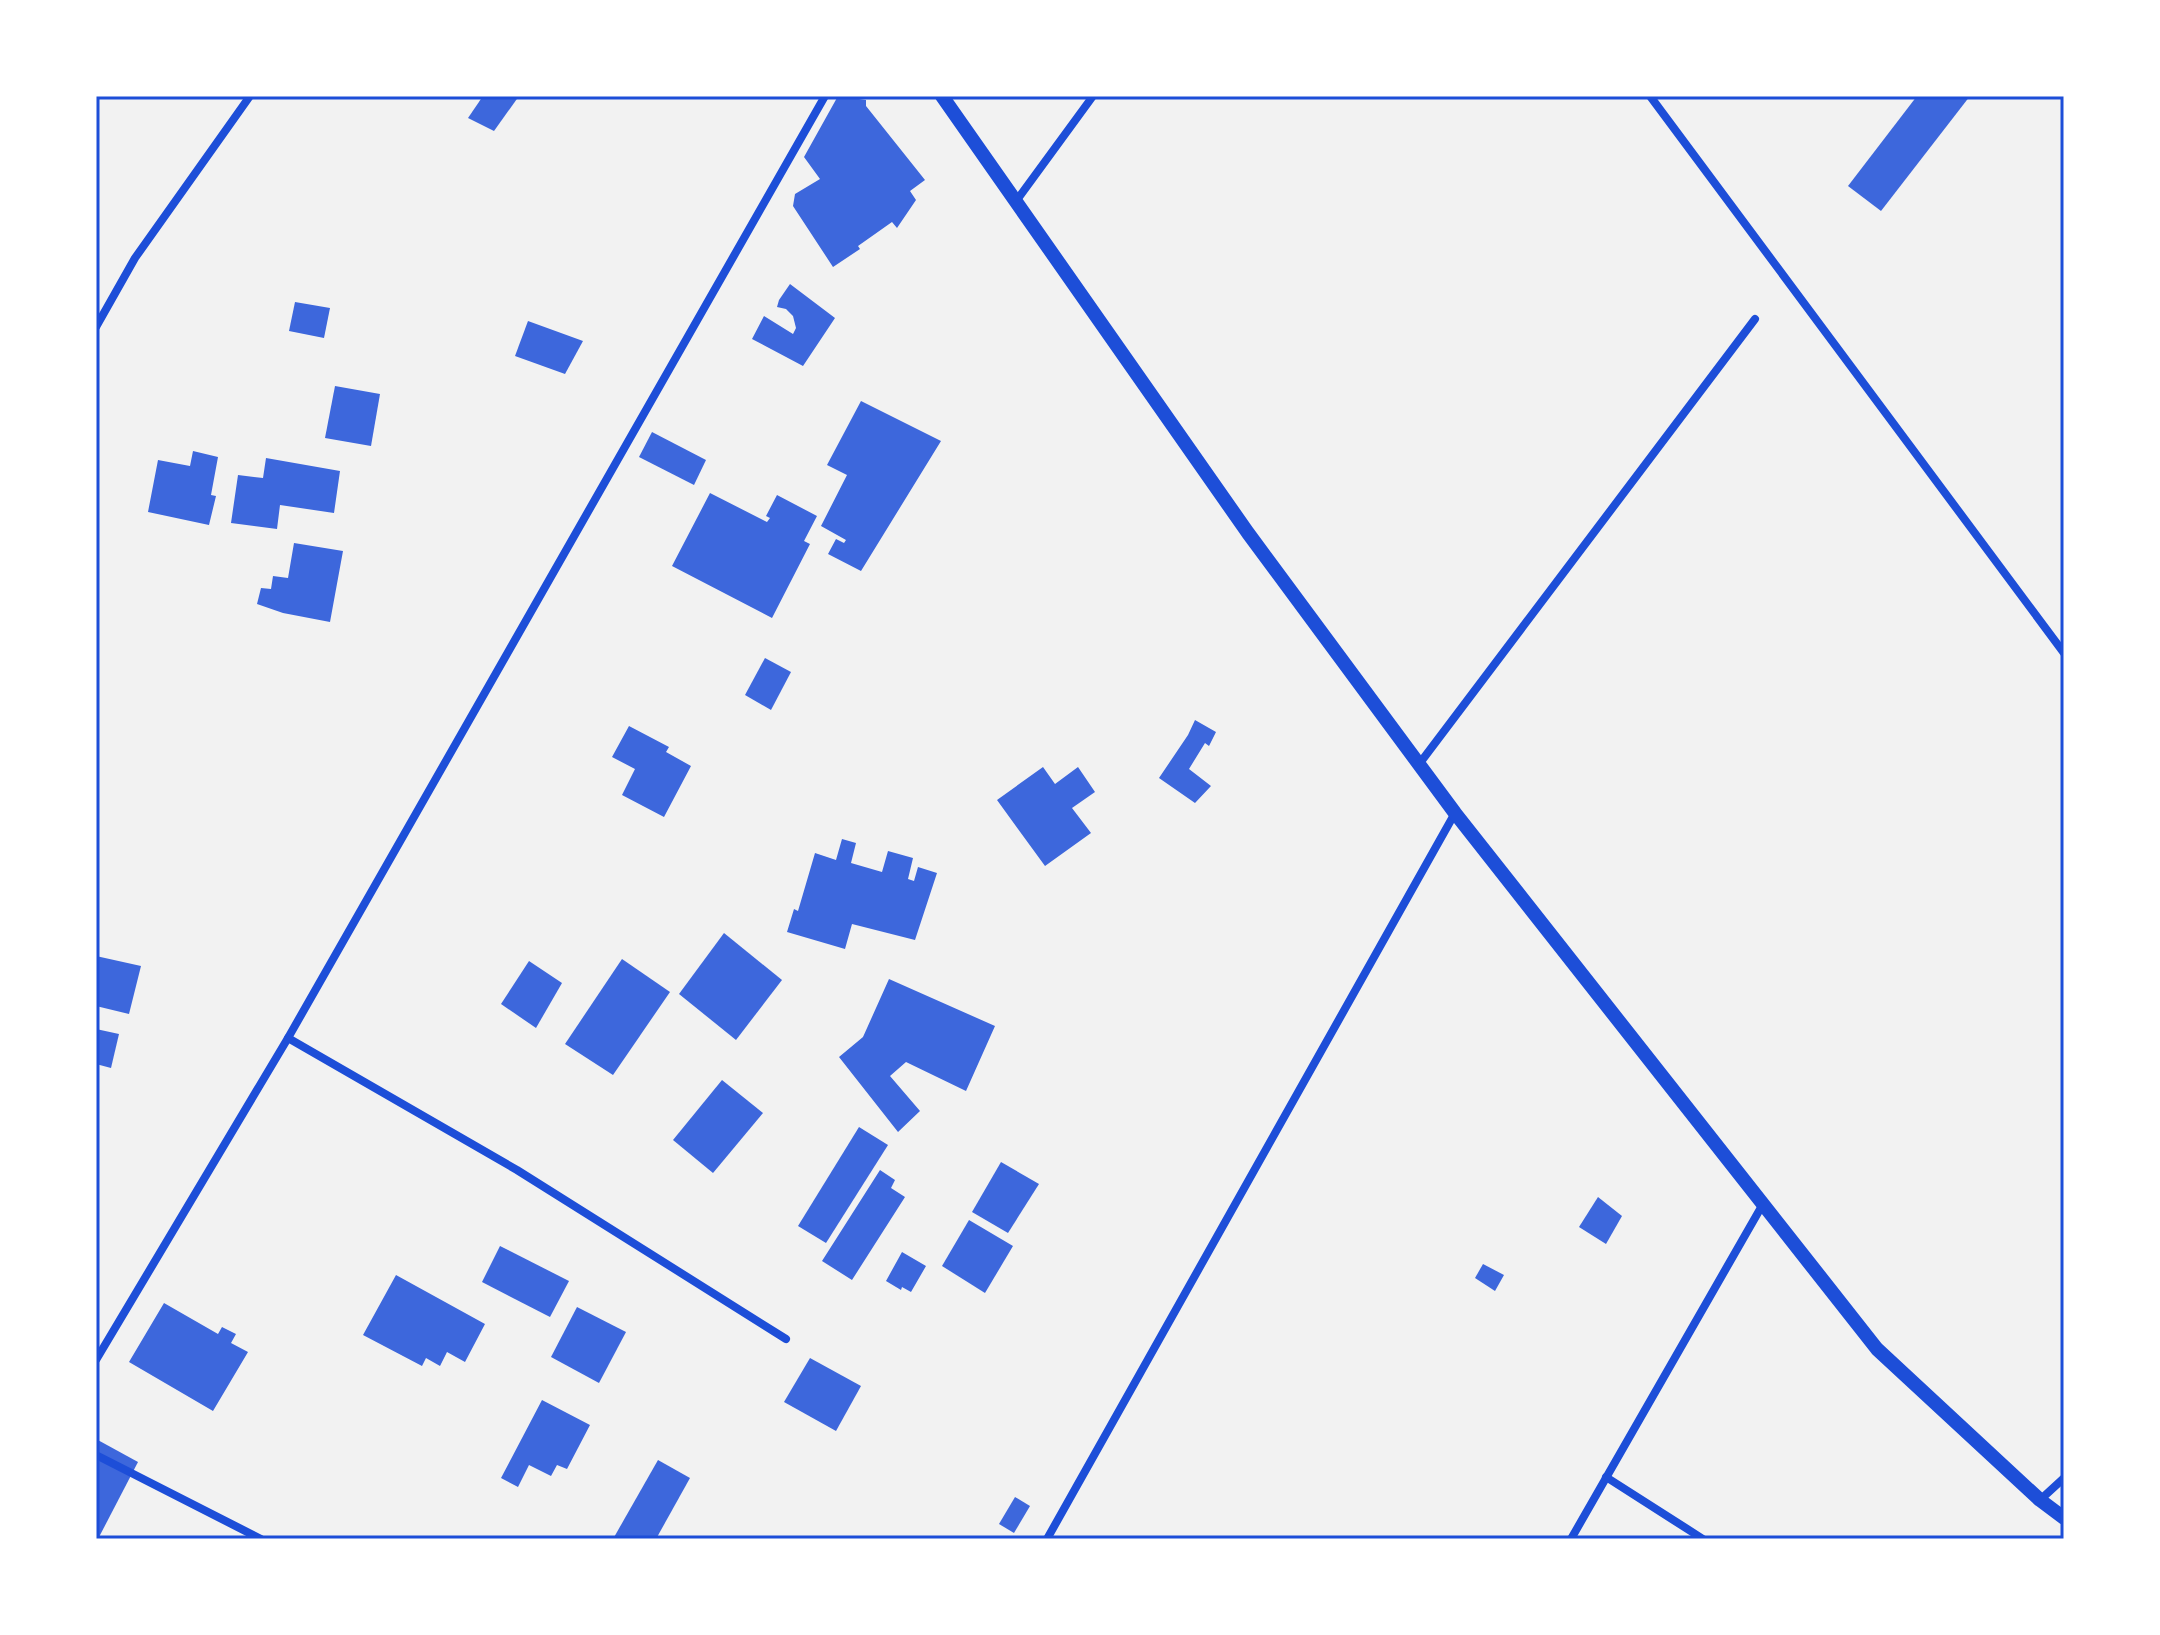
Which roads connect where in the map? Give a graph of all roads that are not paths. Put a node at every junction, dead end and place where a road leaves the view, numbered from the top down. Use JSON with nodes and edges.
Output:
{"nodes":[{"id":1,"x":250,"y":96,"type":"edge"},
{"id":2,"x":825,"y":96,"type":"edge"},
{"id":3,"x":942,"y":96,"type":"edge"},
{"id":4,"x":1093,"y":96,"type":"edge"},
{"id":5,"x":1650,"y":96,"type":"edge"},
{"id":6,"x":1017,"y":200,"type":"junction"},
{"id":7,"x":1755,"y":319,"type":"dead end"},
{"id":8,"x":96,"y":327,"type":"edge"},
{"id":9,"x":2064,"y":653,"type":"edge"},
{"id":10,"x":1420,"y":763,"type":"junction"},
{"id":11,"x":1455,"y":813,"type":"junction"},
{"id":12,"x":288,"y":1038,"type":"junction"},
{"id":13,"x":1763,"y":1203,"type":"junction"},
{"id":14,"x":786,"y":1339,"type":"dead end"},
{"id":15,"x":96,"y":1360,"type":"edge"},
{"id":16,"x":96,"y":1455,"type":"edge"},
{"id":17,"x":1606,"y":1477,"type":"junction"},
{"id":18,"x":2064,"y":1478,"type":"edge"},
{"id":19,"x":2040,"y":1500,"type":"junction"},
{"id":20,"x":2064,"y":1518,"type":"edge"},
{"id":21,"x":261,"y":1539,"type":"edge"},
{"id":22,"x":1047,"y":1539,"type":"edge"},
{"id":23,"x":1571,"y":1539,"type":"edge"},
{"id":24,"x":1703,"y":1539,"type":"edge"}],
"edges":[{"from":1,"to":8,"type":"street"},
{"from":2,"to":12,"type":"street"},
{"from":3,"to":6,"type":"street"},
{"from":4,"to":6,"type":"street"},
{"from":5,"to":9,"type":"street"},
{"from":6,"to":10,"type":"street"},
{"from":7,"to":10,"type":"street"},
{"from":10,"to":11,"type":"street"},
{"from":11,"to":13,"type":"street"},
{"from":11,"to":22,"type":"street"},
{"from":12,"to":14,"type":"street"},
{"from":12,"to":15,"type":"street"},
{"from":13,"to":17,"type":"street"},
{"from":13,"to":19,"type":"street"},
{"from":16,"to":21,"type":"street"},
{"from":17,"to":23,"type":"street"},
{"from":17,"to":24,"type":"street"},
{"from":18,"to":19,"type":"street"},
{"from":19,"to":20,"type":"street"}]}
